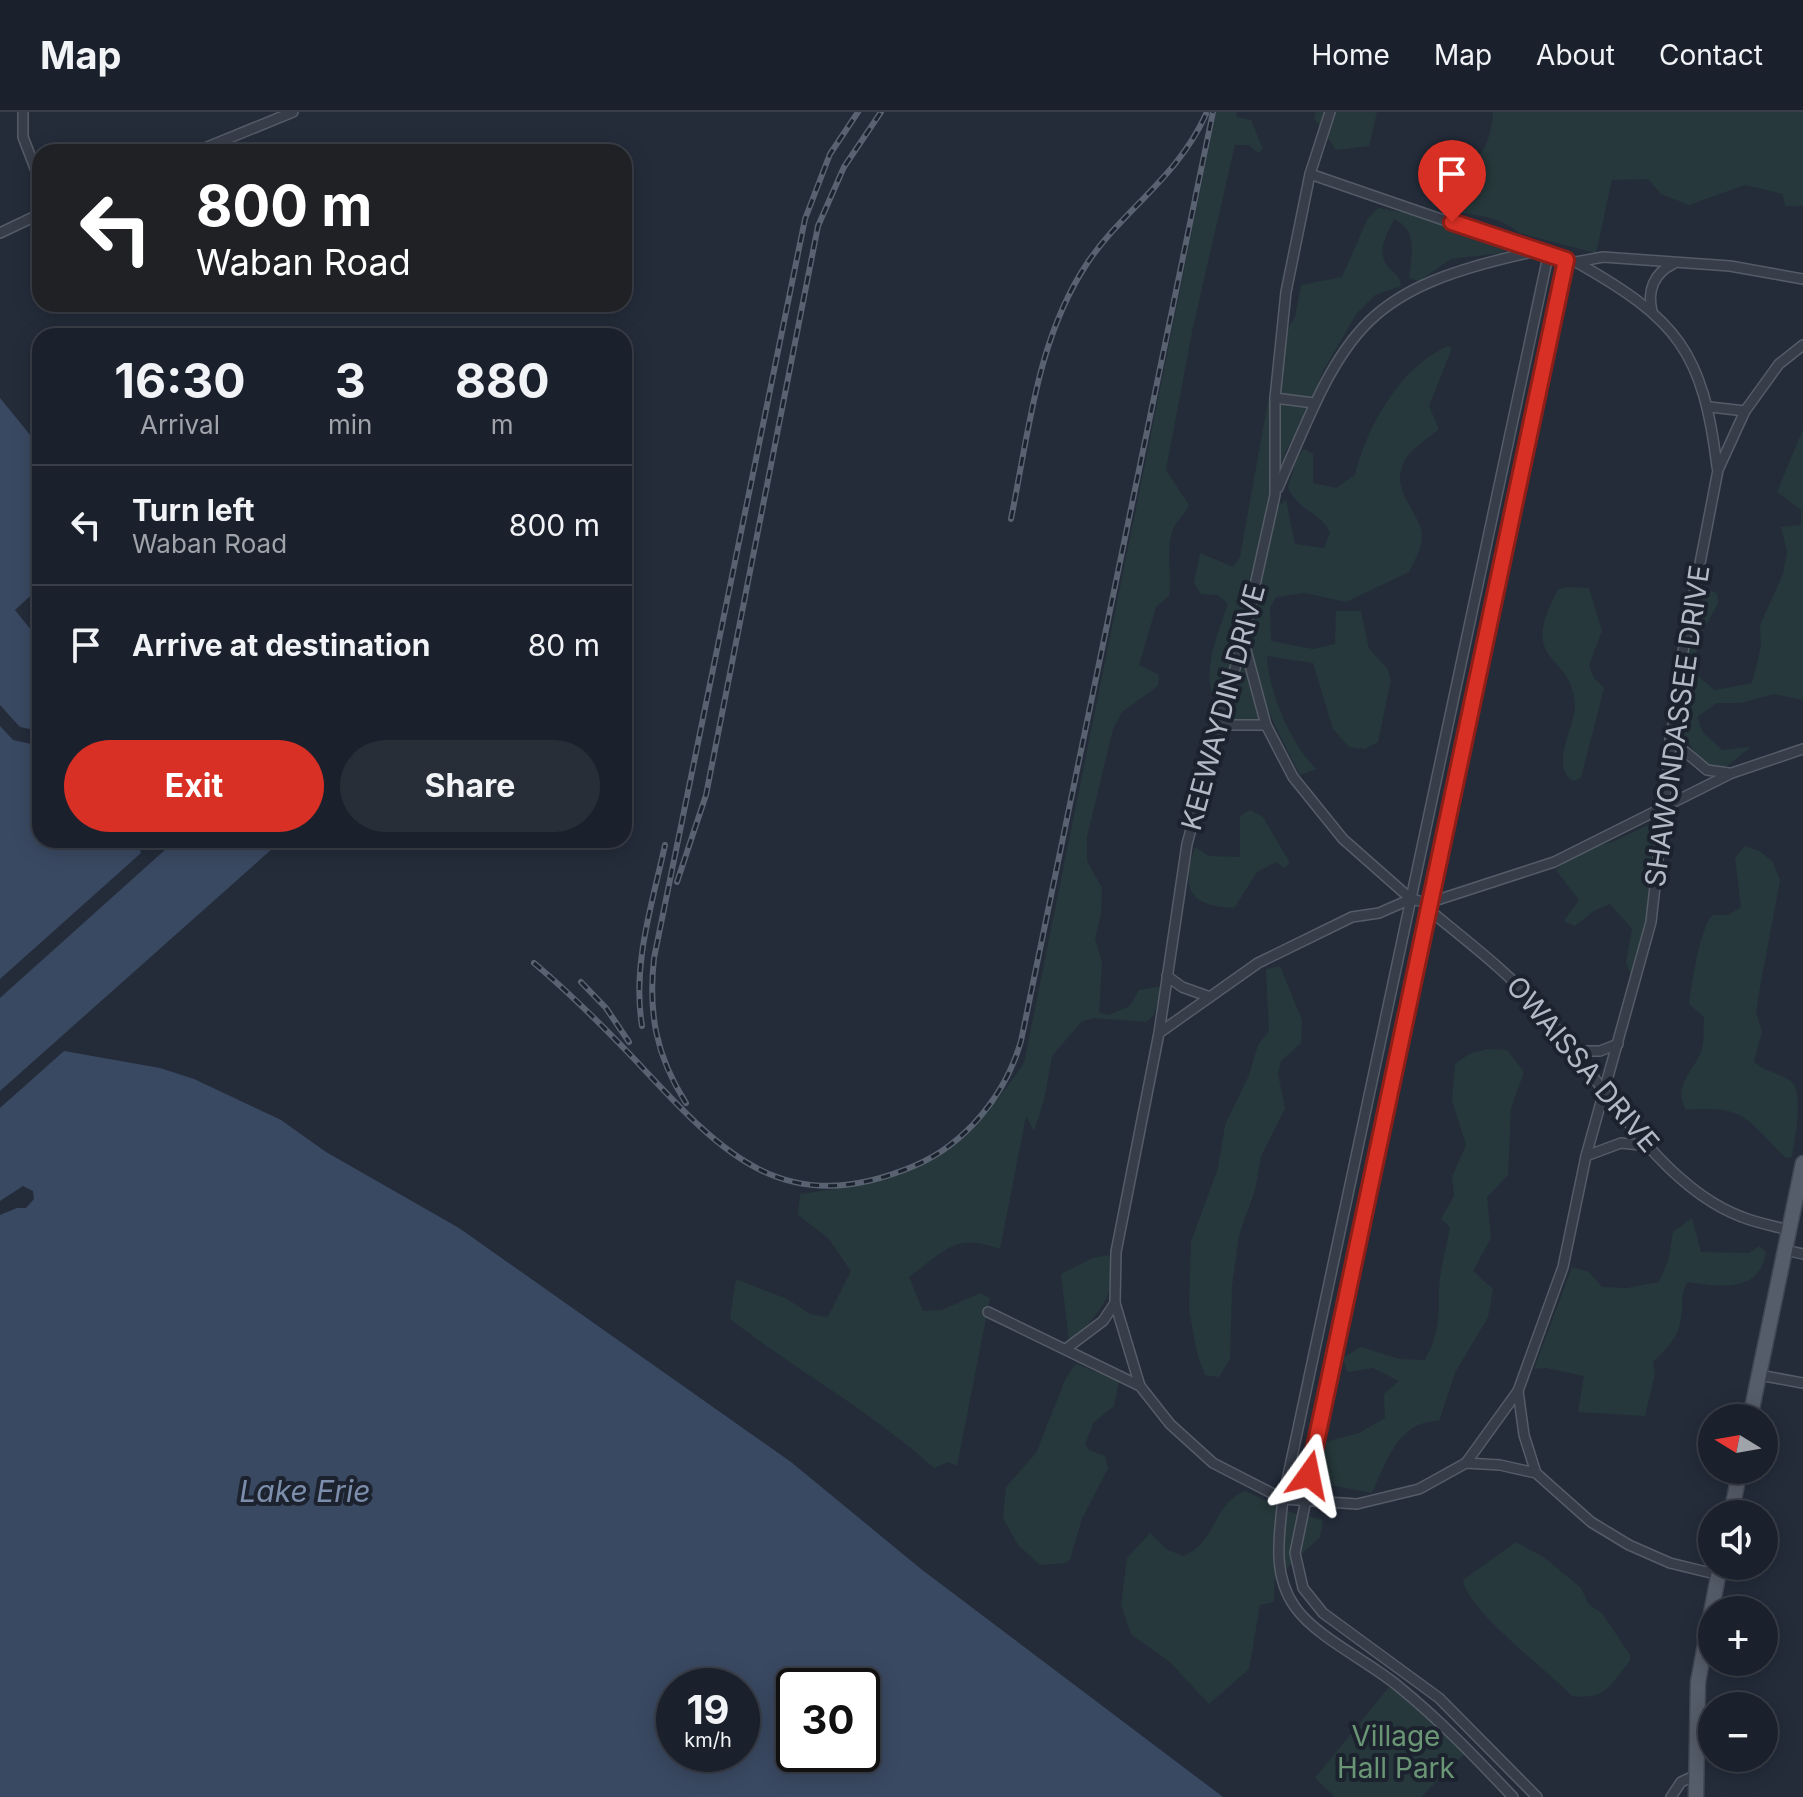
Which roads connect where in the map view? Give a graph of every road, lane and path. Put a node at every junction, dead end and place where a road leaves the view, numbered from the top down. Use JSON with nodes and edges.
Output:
{"nodes":[{"id":1,"x":23,"y":112,"type":"edge"},
{"id":2,"x":293,"y":112,"type":"edge"},
{"id":3,"x":1330,"y":112,"type":"edge"},
{"id":4,"x":215,"y":144,"type":"edge"},
{"id":5,"x":32,"y":160,"type":"edge"},
{"id":6,"x":1310,"y":174,"type":"junction"},
{"id":7,"x":32,"y":218,"type":"edge"},
{"id":8,"x":0,"y":233,"type":"edge"},
{"id":9,"x":1537,"y":251,"type":"junction"},
{"id":10,"x":1548,"y":256,"type":"junction"},
{"id":11,"x":1571,"y":261,"type":"junction"},
{"id":12,"x":1676,"y":262,"type":"junction"},
{"id":13,"x":1803,"y":279,"type":"edge"},
{"id":14,"x":1652,"y":312,"type":"junction"},
{"id":15,"x":1803,"y":345,"type":"edge"},
{"id":16,"x":1275,"y":398,"type":"junction"},
{"id":17,"x":1314,"y":403,"type":"junction"},
{"id":18,"x":1710,"y":407,"type":"junction"},
{"id":19,"x":1745,"y":411,"type":"junction"},
{"id":20,"x":1504,"y":460,"type":"junction"},
{"id":21,"x":1520,"y":463,"type":"junction"},
{"id":22,"x":1718,"y":470,"type":"junction"},
{"id":23,"x":1275,"y":495,"type":"junction"},
{"id":24,"x":1243,"y":639,"type":"junction"},
{"id":25,"x":1219,"y":725,"type":"junction"},
{"id":26,"x":1266,"y":725,"type":"junction"},
{"id":27,"x":1670,"y":739,"type":"junction"},
{"id":28,"x":1803,"y":749,"type":"edge"},
{"id":29,"x":1732,"y":773,"type":"junction"},
{"id":30,"x":1665,"y":807,"type":"junction"},
{"id":31,"x":1411,"y":899,"type":"junction"},
{"id":32,"x":1428,"y":903,"type":"junction"},
{"id":33,"x":1167,"y":976,"type":"junction"},
{"id":34,"x":1210,"y":997,"type":"junction"},
{"id":35,"x":1159,"y":1033,"type":"junction"},
{"id":36,"x":1618,"y":1044,"type":"junction"},
{"id":37,"x":1576,"y":1051,"type":"junction"},
{"id":38,"x":1605,"y":1092,"type":"junction"},
{"id":39,"x":1650,"y":1146,"type":"junction"},
{"id":40,"x":1586,"y":1156,"type":"junction"},
{"id":41,"x":1803,"y":1163,"type":"edge"},
{"id":42,"x":1801,"y":1180,"type":"edge"},
{"id":43,"x":1789,"y":1230,"type":"junction"},
{"id":44,"x":1785,"y":1250,"type":"junction"},
{"id":45,"x":1803,"y":1254,"type":"edge"},
{"id":46,"x":1115,"y":1303,"type":"junction"},
{"id":47,"x":988,"y":1312,"type":"dead end"},
{"id":48,"x":1067,"y":1348,"type":"junction"},
{"id":49,"x":1759,"y":1375,"type":"junction"},
{"id":50,"x":1803,"y":1383,"type":"edge"},
{"id":51,"x":1140,"y":1386,"type":"junction"},
{"id":52,"x":1518,"y":1391,"type":"junction"},
{"id":53,"x":1753,"y":1404,"type":"edge"},
{"id":54,"x":1466,"y":1463,"type":"junction"},
{"id":55,"x":1536,"y":1473,"type":"junction"},
{"id":56,"x":1283,"y":1499,"type":"junction"},
{"id":57,"x":1303,"y":1503,"type":"junction"},
{"id":58,"x":1698,"y":1567,"type":"edge"},
{"id":59,"x":1718,"y":1580,"type":"edge"},
{"id":60,"x":1406,"y":1673,"type":"junction"},
{"id":61,"x":1397,"y":1685,"type":"junction"},
{"id":62,"x":1429,"y":1691,"type":"junction"},
{"id":63,"x":1418,"y":1704,"type":"junction"},
{"id":64,"x":1694,"y":1776,"type":"junction"},
{"id":65,"x":1513,"y":1797,"type":"edge"},
{"id":66,"x":1537,"y":1797,"type":"edge"},
{"id":67,"x":1671,"y":1797,"type":"edge"},
{"id":68,"x":1696,"y":1797,"type":"edge"}],
"edges":[{"from":1,"to":5,"type":"street"},
{"from":2,"to":4,"type":"street"},
{"from":3,"to":6,"type":"street","name":"KEEWAYDIN DRIVE"},
{"from":6,"to":9,"type":"street"},
{"from":6,"to":16,"type":"street","name":"KEEWAYDIN DRIVE"},
{"from":7,"to":8,"type":"street"},
{"from":9,"to":10,"type":"street"},
{"from":9,"to":17,"type":"street"},
{"from":10,"to":11,"type":"street"},
{"from":10,"to":20,"type":"street"},
{"from":11,"to":12,"type":"street"},
{"from":11,"to":14,"type":"street"},
{"from":11,"to":21,"type":"street"},
{"from":12,"to":13,"type":"street"},
{"from":12,"to":14,"type":"street"},
{"from":14,"to":18,"type":"street"},
{"from":15,"to":19,"type":"street","name":"SHAWONDASSEE DRIVE"},
{"from":16,"to":17,"type":"street"},
{"from":16,"to":23,"type":"street","name":"KEEWAYDIN DRIVE"},
{"from":17,"to":23,"type":"street"},
{"from":18,"to":19,"type":"street"},
{"from":18,"to":22,"type":"street"},
{"from":19,"to":22,"type":"street","name":"SHAWONDASSEE DRIVE"},
{"from":20,"to":21,"type":"street"},
{"from":20,"to":31,"type":"street"},
{"from":21,"to":32,"type":"street"},
{"from":22,"to":27,"type":"street","name":"SHAWONDASSEE DRIVE"},
{"from":23,"to":24,"type":"street","name":"KEEWAYDIN DRIVE"},
{"from":24,"to":25,"type":"street","name":"KEEWAYDIN DRIVE"},
{"from":24,"to":26,"type":"street"},
{"from":25,"to":26,"type":"street"},
{"from":25,"to":33,"type":"street","name":"KEEWAYDIN DRIVE"},
{"from":26,"to":31,"type":"street"},
{"from":27,"to":29,"type":"street"},
{"from":27,"to":30,"type":"street","name":"SHAWONDASSEE DRIVE"},
{"from":28,"to":29,"type":"street"},
{"from":29,"to":30,"type":"street"},
{"from":30,"to":32,"type":"street"},
{"from":30,"to":36,"type":"street","name":"SHAWONDASSEE DRIVE"},
{"from":31,"to":32,"type":"street"},
{"from":31,"to":34,"type":"street"},
{"from":31,"to":56,"type":"street"},
{"from":32,"to":37,"type":"street","name":"OWAISSA DRIVE"},
{"from":32,"to":57,"type":"street"},
{"from":33,"to":34,"type":"street"},
{"from":33,"to":35,"type":"street","name":"KEEWAYDIN DRIVE"},
{"from":34,"to":35,"type":"street"},
{"from":35,"to":46,"type":"street","name":"KEEWAYDIN DRIVE"},
{"from":36,"to":37,"type":"street"},
{"from":36,"to":38,"type":"street","name":"SHAWONDASSEE DRIVE"},
{"from":37,"to":38,"type":"street","name":"OWAISSA DRIVE"},
{"from":38,"to":39,"type":"street","name":"OWAISSA DRIVE"},
{"from":38,"to":40,"type":"street","name":"SHAWONDASSEE DRIVE"},
{"from":39,"to":40,"type":"street"},
{"from":39,"to":43,"type":"street","name":"OWAISSA DRIVE"},
{"from":40,"to":52,"type":"street","name":"SHAWONDASSEE DRIVE"},
{"from":41,"to":42,"type":"main road"},
{"from":42,"to":43,"type":"main road"},
{"from":43,"to":44,"type":"main road"},
{"from":44,"to":45,"type":"street"},
{"from":44,"to":49,"type":"main road"},
{"from":46,"to":48,"type":"street"},
{"from":46,"to":51,"type":"street","name":"KEEWAYDIN DRIVE"},
{"from":47,"to":48,"type":"street"},
{"from":48,"to":51,"type":"street"},
{"from":49,"to":50,"type":"street"},
{"from":49,"to":53,"type":"main road"},
{"from":51,"to":56,"type":"street"},
{"from":52,"to":54,"type":"street","name":"SHAWONDASSEE DRIVE"},
{"from":52,"to":55,"type":"street","name":"SHAWONDASSEE DRIVE"},
{"from":54,"to":55,"type":"street"},
{"from":54,"to":57,"type":"street"},
{"from":55,"to":58,"type":"street"},
{"from":56,"to":57,"type":"street"},
{"from":56,"to":61,"type":"street"},
{"from":57,"to":60,"type":"street"},
{"from":59,"to":64,"type":"main road"},
{"from":60,"to":61,"type":"street"},
{"from":60,"to":62,"type":"street"},
{"from":61,"to":63,"type":"street"},
{"from":62,"to":63,"type":"street"},
{"from":62,"to":66,"type":"street"},
{"from":63,"to":65,"type":"street"},
{"from":64,"to":67,"type":"street"},
{"from":64,"to":68,"type":"main road"}]}
